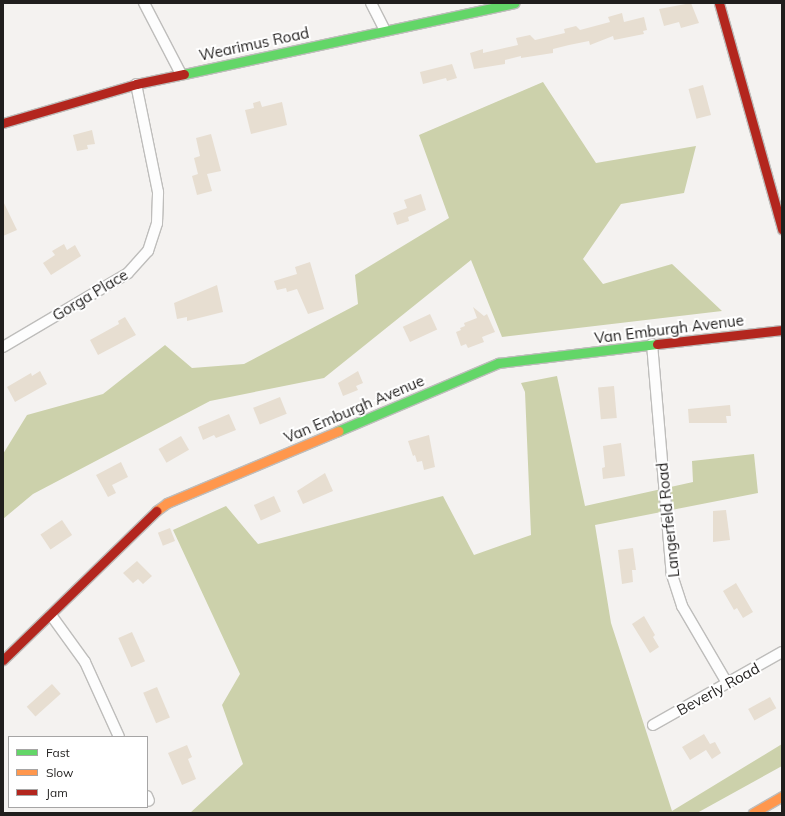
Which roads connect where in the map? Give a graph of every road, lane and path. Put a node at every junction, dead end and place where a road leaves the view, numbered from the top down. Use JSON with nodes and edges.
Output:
{"nodes":[{"id":1,"x":144,"y":3,"type":"edge"},
{"id":2,"x":371,"y":3,"type":"edge"},
{"id":3,"x":514,"y":3,"type":"edge"},
{"id":4,"x":719,"y":3,"type":"edge"},
{"id":5,"x":385,"y":30,"type":"junction"},
{"id":6,"x":181,"y":74,"type":"junction"},
{"id":7,"x":136,"y":84,"type":"junction"},
{"id":8,"x":3,"y":124,"type":"edge"},
{"id":9,"x":782,"y":229,"type":"edge"},
{"id":10,"x":782,"y":330,"type":"edge"},
{"id":11,"x":652,"y":344,"type":"junction"},
{"id":12,"x":3,"y":347,"type":"edge"},
{"id":13,"x":51,"y":615,"type":"junction"},
{"id":14,"x":782,"y":652,"type":"edge"},
{"id":15,"x":3,"y":660,"type":"edge"},
{"id":16,"x":727,"y":683,"type":"junction"},
{"id":17,"x":653,"y":725,"type":"dead end"},
{"id":18,"x":119,"y":736,"type":"edge"},
{"id":19,"x":782,"y":796,"type":"edge"},
{"id":20,"x":753,"y":813,"type":"edge"}],
"edges":[{"from":1,"to":6,"type":"street"},
{"from":2,"to":5,"type":"street"},
{"from":3,"to":5,"type":"main road","name":"Wearimus Road"},
{"from":4,"to":9,"type":"main road"},
{"from":5,"to":6,"type":"main road","name":"Wearimus Road"},
{"from":6,"to":7,"type":"main road","name":"Wearimus Road"},
{"from":7,"to":8,"type":"main road","name":"Wearimus Road"},
{"from":7,"to":12,"type":"street","name":"Gorga Place"},
{"from":10,"to":11,"type":"main road","name":"Van Emburgh Avenue"},
{"from":11,"to":13,"type":"main road","name":"Van Emburgh Avenue"},
{"from":11,"to":16,"type":"street","name":"Langerfeld Road"},
{"from":13,"to":15,"type":"main road","name":"Van Emburgh Avenue"},
{"from":13,"to":18,"type":"street"},
{"from":14,"to":16,"type":"street","name":"Beverly Road"},
{"from":16,"to":17,"type":"street","name":"Beverly Road"},
{"from":19,"to":20,"type":"main road"}]}
